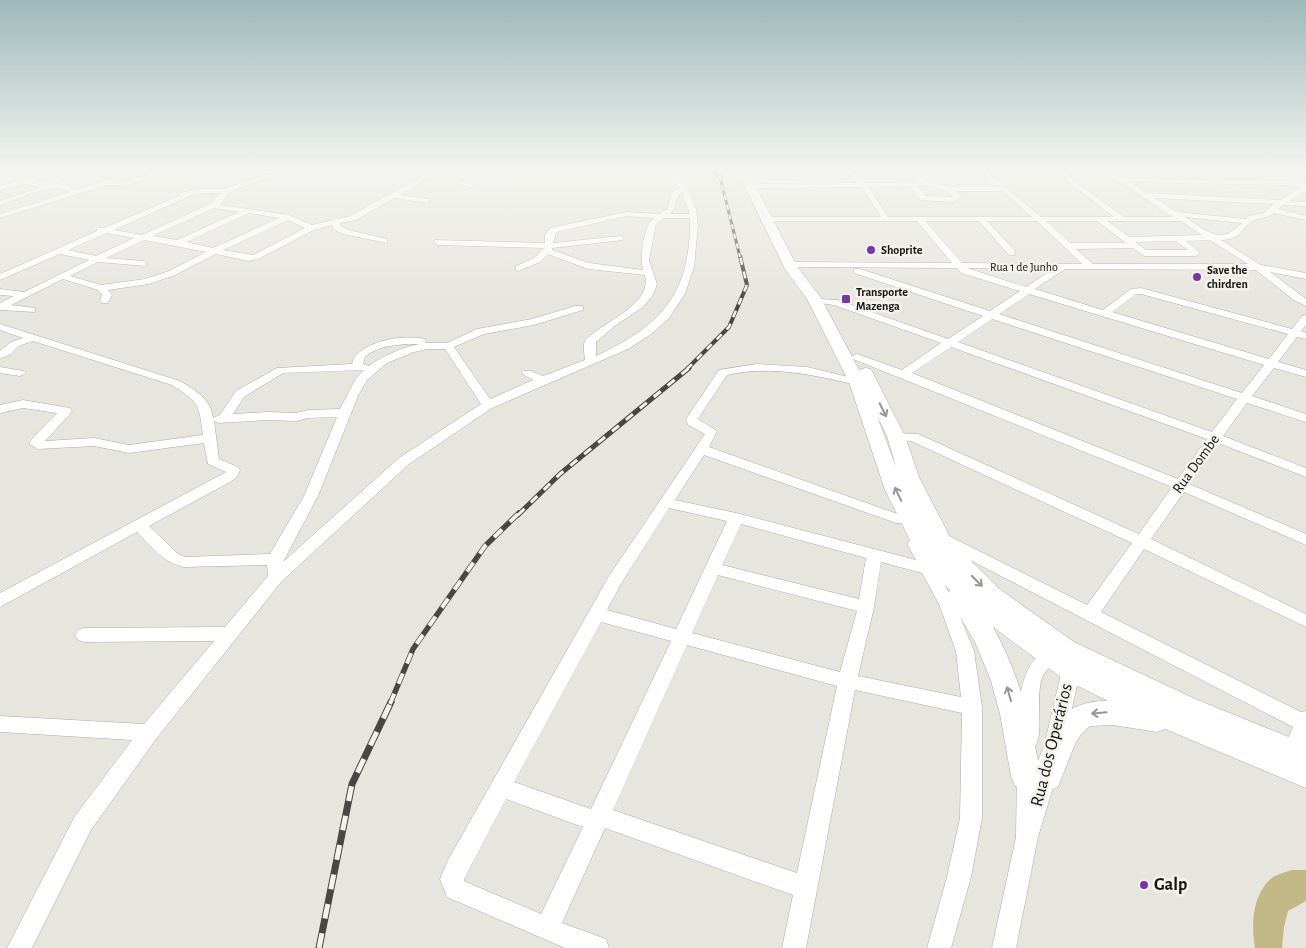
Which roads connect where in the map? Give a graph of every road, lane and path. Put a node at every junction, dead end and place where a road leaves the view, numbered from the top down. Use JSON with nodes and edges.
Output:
{"nodes":[{"id":1,"x":142,"y":214,"type":"edge"},
{"id":2,"x":191,"y":214,"type":"edge"},
{"id":3,"x":192,"y":214,"type":"edge"},
{"id":4,"x":242,"y":214,"type":"edge"},
{"id":5,"x":275,"y":214,"type":"edge"},
{"id":6,"x":361,"y":214,"type":"edge"},
{"id":7,"x":627,"y":214,"type":"edge"},
{"id":8,"x":634,"y":214,"type":"edge"},
{"id":9,"x":663,"y":214,"type":"edge"},
{"id":10,"x":676,"y":214,"type":"edge"},
{"id":11,"x":766,"y":214,"type":"edge"},
{"id":12,"x":771,"y":214,"type":"edge"},
{"id":13,"x":883,"y":214,"type":"edge"},
{"id":14,"x":1034,"y":214,"type":"edge"},
{"id":15,"x":1117,"y":214,"type":"edge"},
{"id":16,"x":1175,"y":214,"type":"edge"},
{"id":17,"x":1184,"y":214,"type":"edge"},
{"id":18,"x":1266,"y":214,"type":"edge"},
{"id":19,"x":1290,"y":214,"type":"edge"},
{"id":20,"x":289,"y":216,"type":"junction"},
{"id":21,"x":660,"y":216,"type":"junction"},
{"id":22,"x":679,"y":216,"type":"junction"},
{"id":23,"x":694,"y":216,"type":"joint"},
{"id":24,"x":980,"y":218,"type":"junction"},
{"id":25,"x":1038,"y":218,"type":"junction"},
{"id":26,"x":1098,"y":218,"type":"junction"},
{"id":27,"x":1122,"y":218,"type":"junction"},
{"id":28,"x":1306,"y":218,"type":"edge"},
{"id":29,"x":773,"y":219,"type":"junction"},
{"id":30,"x":886,"y":219,"type":"junction"},
{"id":31,"x":919,"y":219,"type":"junction"},
{"id":32,"x":1182,"y":219,"type":"junction"},
{"id":33,"x":227,"y":221,"type":"junction"},
{"id":34,"x":1246,"y":221,"type":"junction"},
{"id":35,"x":336,"y":222,"type":"junction"},
{"id":36,"x":311,"y":228,"type":"junction"},
{"id":37,"x":103,"y":231,"type":"junction"},
{"id":38,"x":144,"y":237,"type":"junction"},
{"id":39,"x":620,"y":238,"type":"dead end"},
{"id":40,"x":1179,"y":239,"type":"junction"},
{"id":41,"x":1214,"y":239,"type":"junction"},
{"id":42,"x":384,"y":241,"type":"dead end"},
{"id":43,"x":438,"y":242,"type":"dead end"},
{"id":44,"x":178,"y":243,"type":"junction"},
{"id":45,"x":1128,"y":243,"type":"junction"},
{"id":46,"x":1068,"y":246,"type":"junction"},
{"id":47,"x":548,"y":249,"type":"junction"},
{"id":48,"x":214,"y":251,"type":"junction"},
{"id":49,"x":60,"y":252,"type":"junction"},
{"id":50,"x":1012,"y":253,"type":"dead end"},
{"id":51,"x":96,"y":259,"type":"junction"},
{"id":52,"x":143,"y":264,"type":"dead end"},
{"id":53,"x":794,"y":265,"type":"junction"},
{"id":54,"x":844,"y":267,"type":"junction"},
{"id":55,"x":959,"y":267,"type":"junction"},
{"id":56,"x":1062,"y":267,"type":"junction"},
{"id":57,"x":1091,"y":267,"type":"junction"},
{"id":58,"x":1258,"y":267,"type":"junction"},
{"id":59,"x":518,"y":268,"type":"dead end"},
{"id":60,"x":648,"y":273,"type":"junction"},
{"id":61,"x":61,"y":276,"type":"junction"},
{"id":62,"x":1306,"y":276,"type":"edge"},
{"id":63,"x":0,"y":277,"type":"edge"},
{"id":64,"x":101,"y":288,"type":"junction"},
{"id":65,"x":1028,"y":290,"type":"junction"},
{"id":66,"x":0,"y":292,"type":"edge"},
{"id":67,"x":22,"y":294,"type":"junction"},
{"id":68,"x":105,"y":301,"type":"dead end"},
{"id":69,"x":823,"y":301,"type":"junction"},
{"id":70,"x":1306,"y":303,"type":"edge"},
{"id":71,"x":0,"y":307,"type":"edge"},
{"id":72,"x":579,"y":308,"type":"dead end"},
{"id":73,"x":31,"y":310,"type":"dead end"},
{"id":74,"x":1105,"y":313,"type":"junction"},
{"id":75,"x":992,"y":315,"type":"junction"},
{"id":76,"x":1306,"y":318,"type":"edge"},
{"id":77,"x":0,"y":327,"type":"edge"},
{"id":78,"x":1300,"y":334,"type":"edge"},
{"id":79,"x":32,"y":338,"type":"junction"},
{"id":80,"x":950,"y":343,"type":"junction"},
{"id":81,"x":427,"y":346,"type":"junction"},
{"id":82,"x":448,"y":346,"type":"junction"},
{"id":83,"x":0,"y":356,"type":"edge"},
{"id":84,"x":857,"y":357,"type":"junction"},
{"id":85,"x":592,"y":362,"type":"junction"},
{"id":86,"x":1272,"y":363,"type":"junction"},
{"id":87,"x":357,"y":367,"type":"junction"},
{"id":88,"x":374,"y":368,"type":"junction"},
{"id":89,"x":0,"y":370,"type":"edge"},
{"id":90,"x":20,"y":373,"type":"dead end"},
{"id":91,"x":527,"y":373,"type":"dead end"},
{"id":92,"x":903,"y":374,"type":"junction"},
{"id":93,"x":1306,"y":374,"type":"edge"},
{"id":94,"x":543,"y":380,"type":"junction"},
{"id":95,"x":857,"y":382,"type":"junction"},
{"id":96,"x":1245,"y":397,"type":"junction"},
{"id":97,"x":488,"y":405,"type":"junction"},
{"id":98,"x":0,"y":409,"type":"edge"},
{"id":99,"x":345,"y":413,"type":"junction"},
{"id":100,"x":1306,"y":418,"type":"edge"},
{"id":101,"x":224,"y":419,"type":"junction"},
{"id":102,"x":209,"y":421,"type":"junction"},
{"id":103,"x":896,"y":436,"type":"junction"},
{"id":104,"x":1215,"y":437,"type":"junction"},
{"id":105,"x":210,"y":438,"type":"junction"},
{"id":106,"x":701,"y":449,"type":"junction"},
{"id":107,"x":1306,"y":473,"type":"edge"},
{"id":108,"x":1180,"y":485,"type":"junction"},
{"id":109,"x":665,"y":503,"type":"junction"},
{"id":110,"x":736,"y":518,"type":"junction"},
{"id":111,"x":906,"y":520,"type":"junction"},
{"id":112,"x":140,"y":524,"type":"junction"},
{"id":113,"x":940,"y":539,"type":"junction"},
{"id":114,"x":1306,"y":540,"type":"edge"},
{"id":115,"x":1141,"y":541,"type":"junction"},
{"id":116,"x":874,"y":554,"type":"junction"},
{"id":117,"x":275,"y":559,"type":"junction"},
{"id":118,"x":713,"y":568,"type":"junction"},
{"id":119,"x":937,"y":571,"type":"junction"},
{"id":120,"x":276,"y":577,"type":"junction"},
{"id":121,"x":0,"y":601,"type":"edge"},
{"id":122,"x":866,"y":607,"type":"junction"},
{"id":123,"x":1091,"y":613,"type":"junction"},
{"id":124,"x":596,"y":614,"type":"junction"},
{"id":125,"x":1306,"y":622,"type":"edge"},
{"id":126,"x":228,"y":634,"type":"junction"},
{"id":127,"x":84,"y":635,"type":"dead end"},
{"id":128,"x":683,"y":636,"type":"junction"},
{"id":129,"x":1061,"y":658,"type":"junction"},
{"id":130,"x":847,"y":681,"type":"junction"},
{"id":131,"x":972,"y":707,"type":"junction"},
{"id":132,"x":1305,"y":721,"type":"edge"},
{"id":133,"x":0,"y":724,"type":"edge"},
{"id":134,"x":1181,"y":724,"type":"junction"},
{"id":135,"x":148,"y":733,"type":"junction"},
{"id":136,"x":1302,"y":760,"type":"edge"},
{"id":137,"x":1037,"y":776,"type":"junction"},
{"id":138,"x":500,"y":787,"type":"junction"},
{"id":139,"x":598,"y":819,"type":"junction"},
{"id":140,"x":806,"y":888,"type":"junction"},
{"id":141,"x":547,"y":929,"type":"junction"},
{"id":142,"x":19,"y":948,"type":"edge"},
{"id":143,"x":597,"y":948,"type":"edge"},
{"id":144,"x":794,"y":948,"type":"edge"},
{"id":145,"x":939,"y":948,"type":"edge"},
{"id":146,"x":1004,"y":948,"type":"edge"}],
"edges":[{"from":1,"to":37,"type":"street"},
{"from":2,"to":38,"type":"street"},
{"from":3,"to":33,"type":"street"},
{"from":4,"to":33,"type":"street"},
{"from":5,"to":20,"type":"street"},
{"from":6,"to":35,"type":"street"},
{"from":7,"to":47,"type":"street"},
{"from":8,"to":21,"type":"street"},
{"from":9,"to":21,"type":"street"},
{"from":10,"to":22,"type":"street"},
{"from":11,"to":53,"type":"highway"},
{"from":12,"to":29,"type":"highway"},
{"from":13,"to":30,"type":"street"},
{"from":14,"to":25,"type":"street"},
{"from":15,"to":27,"type":"street"},
{"from":16,"to":32,"type":"street"},
{"from":17,"to":34,"type":"street"},
{"from":18,"to":34,"type":"street"},
{"from":19,"to":28,"type":"street"},
{"from":20,"to":36,"type":"street"},
{"from":20,"to":48,"type":"street"},
{"from":21,"to":22,"type":"street"},
{"from":21,"to":60,"type":"street"},
{"from":22,"to":23,"type":"street"},
{"from":23,"to":85,"type":"street"},
{"from":24,"to":25,"type":"street"},
{"from":24,"to":31,"type":"street"},
{"from":24,"to":50,"type":"street"},
{"from":25,"to":26,"type":"street"},
{"from":25,"to":46,"type":"street"},
{"from":26,"to":27,"type":"street"},
{"from":26,"to":45,"type":"street"},
{"from":27,"to":32,"type":"street"},
{"from":29,"to":30,"type":"street"},
{"from":29,"to":53,"type":"highway"},
{"from":30,"to":31,"type":"street"},
{"from":31,"to":55,"type":"street"},
{"from":32,"to":41,"type":"street"},
{"from":33,"to":44,"type":"street"},
{"from":34,"to":41,"type":"street"},
{"from":35,"to":36,"type":"street"},
{"from":35,"to":42,"type":"street"},
{"from":36,"to":48,"type":"street"},
{"from":37,"to":38,"type":"street"},
{"from":37,"to":49,"type":"street"},
{"from":38,"to":44,"type":"street"},
{"from":38,"to":51,"type":"street"},
{"from":39,"to":47,"type":"street"},
{"from":40,"to":41,"type":"street"},
{"from":40,"to":45,"type":"street"},
{"from":40,"to":45,"type":"street"},
{"from":41,"to":58,"type":"street"},
{"from":43,"to":47,"type":"street"},
{"from":44,"to":48,"type":"street"},
{"from":45,"to":46,"type":"street"},
{"from":46,"to":57,"type":"street"},
{"from":47,"to":59,"type":"street"},
{"from":47,"to":60,"type":"street"},
{"from":48,"to":64,"type":"street"},
{"from":49,"to":51,"type":"street"},
{"from":49,"to":63,"type":"street"},
{"from":51,"to":52,"type":"street"},
{"from":51,"to":61,"type":"street"},
{"from":53,"to":54,"type":"street","name":"Rua 1 de Junho"},
{"from":53,"to":69,"type":"highway"},
{"from":53,"to":95,"type":"highway"},
{"from":54,"to":55,"type":"street","name":"Rua 1 de Junho"},
{"from":54,"to":75,"type":"street"},
{"from":55,"to":56,"type":"street","name":"Rua 1 de Junho"},
{"from":55,"to":65,"type":"street"},
{"from":56,"to":57,"type":"street","name":"Rua 1 de Junho"},
{"from":56,"to":65,"type":"street"},
{"from":57,"to":58,"type":"street","name":"Rua 1 de Junho"},
{"from":58,"to":62,"type":"street"},
{"from":58,"to":70,"type":"street"},
{"from":60,"to":85,"type":"street"},
{"from":61,"to":64,"type":"street"},
{"from":61,"to":67,"type":"street"},
{"from":64,"to":68,"type":"street"},
{"from":65,"to":74,"type":"street"},
{"from":65,"to":75,"type":"street"},
{"from":66,"to":67,"type":"street"},
{"from":67,"to":71,"type":"street"},
{"from":69,"to":80,"type":"street"},
{"from":69,"to":84,"type":"highway"},
{"from":71,"to":73,"type":"street"},
{"from":72,"to":82,"type":"street"},
{"from":74,"to":78,"type":"street"},
{"from":74,"to":86,"type":"street"},
{"from":75,"to":80,"type":"street"},
{"from":75,"to":96,"type":"street"},
{"from":76,"to":78,"type":"street","name":"Rua Dombe"},
{"from":77,"to":79,"type":"street"},
{"from":78,"to":86,"type":"street","name":"Rua Dombe"},
{"from":79,"to":83,"type":"street"},
{"from":79,"to":102,"type":"street"},
{"from":80,"to":92,"type":"street"},
{"from":80,"to":104,"type":"street"},
{"from":81,"to":82,"type":"street"},
{"from":81,"to":87,"type":"street"},
{"from":81,"to":88,"type":"street"},
{"from":82,"to":97,"type":"street"},
{"from":84,"to":92,"type":"street"},
{"from":84,"to":103,"type":"highway","one_way":true},
{"from":85,"to":94,"type":"street"},
{"from":86,"to":93,"type":"street"},
{"from":86,"to":96,"type":"street","name":"Rua Dombe"},
{"from":87,"to":88,"type":"street"},
{"from":87,"to":101,"type":"street"},
{"from":88,"to":99,"type":"street"},
{"from":89,"to":90,"type":"street"},
{"from":91,"to":94,"type":"street"},
{"from":92,"to":108,"type":"street"},
{"from":94,"to":97,"type":"street"},
{"from":95,"to":106,"type":"street"},
{"from":111,"to":95,"type":"highway","one_way":true},
{"from":96,"to":100,"type":"street"},
{"from":96,"to":104,"type":"street","name":"Rua Dombe"},
{"from":97,"to":120,"type":"street"},
{"from":98,"to":105,"type":"street"},
{"from":99,"to":101,"type":"street"},
{"from":99,"to":117,"type":"street"},
{"from":101,"to":102,"type":"street"},
{"from":102,"to":105,"type":"street"},
{"from":103,"to":113,"type":"highway"},
{"from":103,"to":115,"type":"street"},
{"from":104,"to":107,"type":"street"},
{"from":104,"to":108,"type":"street","name":"Rua Dombe"},
{"from":105,"to":112,"type":"street"},
{"from":106,"to":109,"type":"street"},
{"from":106,"to":111,"type":"street"},
{"from":108,"to":114,"type":"street"},
{"from":108,"to":115,"type":"street","name":"Rua Dombe"},
{"from":109,"to":110,"type":"street"},
{"from":109,"to":124,"type":"street"},
{"from":110,"to":116,"type":"street"},
{"from":110,"to":118,"type":"street"},
{"from":111,"to":119,"type":"street"},
{"from":112,"to":117,"type":"street"},
{"from":112,"to":121,"type":"street"},
{"from":113,"to":123,"type":"street"},
{"from":113,"to":129,"type":"highway","one_way":true},
{"from":115,"to":123,"type":"street","name":"Rua Dombe"},
{"from":115,"to":125,"type":"street"},
{"from":116,"to":119,"type":"street"},
{"from":116,"to":122,"type":"street"},
{"from":117,"to":120,"type":"street"},
{"from":118,"to":122,"type":"street"},
{"from":118,"to":128,"type":"street"},
{"from":119,"to":129,"type":"highway"},
{"from":119,"to":131,"type":"street"},
{"from":137,"to":119,"type":"highway","one_way":true},
{"from":120,"to":126,"type":"street"},
{"from":122,"to":130,"type":"street"},
{"from":123,"to":132,"type":"street"},
{"from":124,"to":128,"type":"street"},
{"from":124,"to":138,"type":"street"},
{"from":126,"to":127,"type":"street"},
{"from":126,"to":135,"type":"street"},
{"from":128,"to":130,"type":"street"},
{"from":128,"to":139,"type":"street"},
{"from":129,"to":134,"type":"highway"},
{"from":129,"to":136,"type":"highway"},
{"from":129,"to":137,"type":"street","name":"Rua dos Operários"},
{"from":129,"to":137,"type":"street","name":"Rua dos Operários"},
{"from":130,"to":131,"type":"street"},
{"from":130,"to":140,"type":"street"},
{"from":131,"to":145,"type":"street"},
{"from":132,"to":136,"type":"street"},
{"from":133,"to":135,"type":"street"},
{"from":134,"to":136,"type":"highway"},
{"from":134,"to":137,"type":"highway","one_way":true},
{"from":135,"to":142,"type":"street"},
{"from":137,"to":146,"type":"street","name":"Rua dos Operários"},
{"from":138,"to":139,"type":"street"},
{"from":138,"to":141,"type":"street"},
{"from":139,"to":140,"type":"street"},
{"from":139,"to":141,"type":"street"},
{"from":140,"to":144,"type":"street"},
{"from":141,"to":143,"type":"street"}]}
